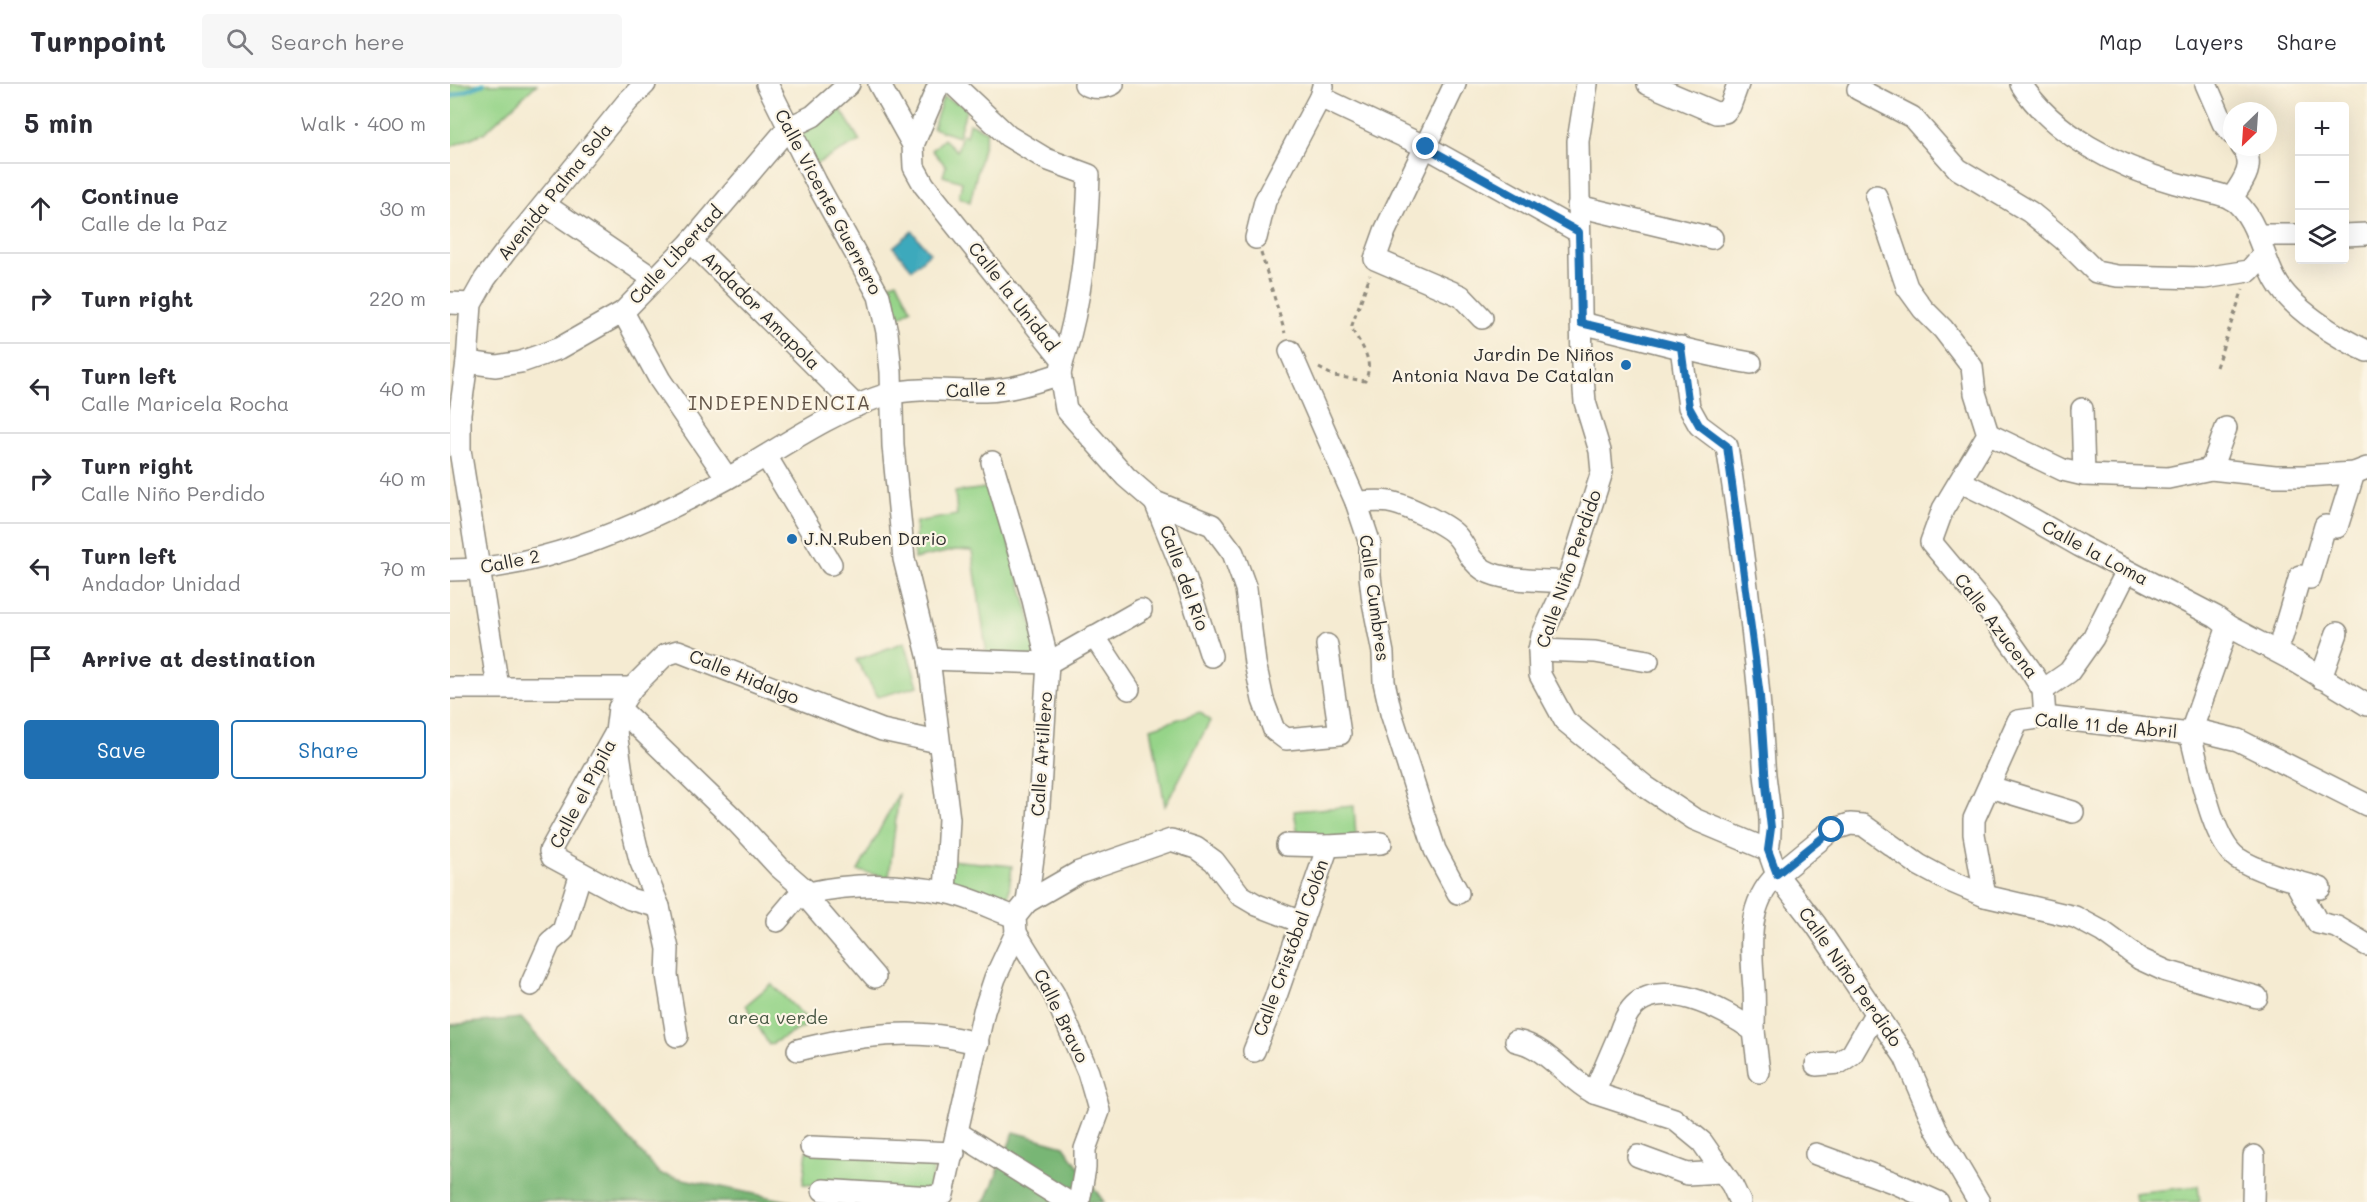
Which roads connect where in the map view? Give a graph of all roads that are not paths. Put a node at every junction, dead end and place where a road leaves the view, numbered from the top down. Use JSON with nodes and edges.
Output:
{"nodes":[{"id":1,"x":645,"y":84,"type":"edge"},
{"id":2,"x":767,"y":84,"type":"edge"},
{"id":3,"x":849,"y":84,"type":"edge"},
{"id":4,"x":879,"y":84,"type":"edge"},
{"id":5,"x":939,"y":84,"type":"edge"},
{"id":6,"x":953,"y":84,"type":"edge"},
{"id":7,"x":1086,"y":84,"type":"edge"},
{"id":8,"x":1113,"y":84,"type":"edge"},
{"id":9,"x":1455,"y":84,"type":"edge"},
{"id":10,"x":1587,"y":84,"type":"edge"},
{"id":11,"x":1648,"y":84,"type":"edge"},
{"id":12,"x":1738,"y":84,"type":"edge"},
{"id":13,"x":2021,"y":84,"type":"edge"},
{"id":14,"x":2206,"y":84,"type":"edge"},
{"id":15,"x":1858,"y":89,"type":"dead end"},
{"id":16,"x":1322,"y":91,"type":"edge"},
{"id":17,"x":2223,"y":123,"type":"edge"},
{"id":18,"x":788,"y":128,"type":"junction"},
{"id":19,"x":913,"y":146,"type":"junction"},
{"id":20,"x":1426,"y":147,"type":"junction"},
{"id":21,"x":2248,"y":156,"type":"edge"},
{"id":22,"x":1876,"y":196,"type":"dead end"},
{"id":23,"x":2231,"y":199,"type":"junction"},
{"id":24,"x":545,"y":205,"type":"junction"},
{"id":25,"x":1578,"y":206,"type":"junction"},
{"id":26,"x":1579,"y":232,"type":"junction"},
{"id":27,"x":2349,"y":234,"type":"edge"},
{"id":28,"x":2367,"y":234,"type":"edge"},
{"id":29,"x":2295,"y":237,"type":"edge"},
{"id":30,"x":1256,"y":238,"type":"road end"},
{"id":31,"x":1712,"y":238,"type":"dead end"},
{"id":32,"x":691,"y":242,"type":"junction"},
{"id":33,"x":2257,"y":253,"type":"junction"},
{"id":34,"x":654,"y":279,"type":"junction"},
{"id":35,"x":460,"y":304,"type":"edge"},
{"id":36,"x":623,"y":312,"type":"junction"},
{"id":37,"x":1482,"y":318,"type":"dead end"},
{"id":38,"x":1581,"y":323,"type":"junction"},
{"id":39,"x":1681,"y":347,"type":"junction"},
{"id":40,"x":1290,"y":351,"type":"road end"},
{"id":41,"x":2367,"y":351,"type":"edge"},
{"id":42,"x":467,"y":362,"type":"junction"},
{"id":43,"x":1751,"y":363,"type":"dead end"},
{"id":44,"x":1061,"y":367,"type":"junction"},
{"id":45,"x":891,"y":394,"type":"junction"},
{"id":46,"x":856,"y":406,"type":"junction"},
{"id":47,"x":2082,"y":409,"type":"dead end"},
{"id":48,"x":2226,"y":428,"type":"dead end"},
{"id":49,"x":1988,"y":434,"type":"junction"},
{"id":50,"x":766,"y":456,"type":"junction"},
{"id":51,"x":992,"y":462,"type":"dead end"},
{"id":52,"x":2211,"y":469,"type":"junction"},
{"id":53,"x":2360,"y":470,"type":"edge"},
{"id":54,"x":2084,"y":475,"type":"junction"},
{"id":55,"x":727,"y":478,"type":"junction"},
{"id":56,"x":1960,"y":482,"type":"junction"},
{"id":57,"x":1155,"y":502,"type":"junction"},
{"id":58,"x":1356,"y":502,"type":"junction"},
{"id":59,"x":831,"y":564,"type":"dead end"},
{"id":60,"x":450,"y":570,"type":"edge"},
{"id":61,"x":478,"y":570,"type":"junction"},
{"id":62,"x":2127,"y":571,"type":"junction"},
{"id":63,"x":1567,"y":582,"type":"junction"},
{"id":64,"x":1141,"y":610,"type":"dead end"},
{"id":65,"x":2228,"y":626,"type":"junction"},
{"id":66,"x":2337,"y":633,"type":"dead end"},
{"id":67,"x":1094,"y":636,"type":"junction"},
{"id":68,"x":2282,"y":637,"type":"dead end"},
{"id":69,"x":1327,"y":645,"type":"dead end"},
{"id":70,"x":1539,"y":650,"type":"junction"},
{"id":71,"x":1211,"y":656,"type":"dead end"},
{"id":72,"x":929,"y":660,"type":"junction"},
{"id":73,"x":1648,"y":661,"type":"dead end"},
{"id":74,"x":1048,"y":663,"type":"junction"},
{"id":75,"x":2321,"y":678,"type":"junction"},
{"id":76,"x":498,"y":687,"type":"junction"},
{"id":77,"x":450,"y":688,"type":"edge"},
{"id":78,"x":632,"y":688,"type":"junction"},
{"id":79,"x":1129,"y":689,"type":"dead end"},
{"id":80,"x":2043,"y":690,"type":"junction"},
{"id":81,"x":2367,"y":705,"type":"edge"},
{"id":82,"x":619,"y":708,"type":"junction"},
{"id":83,"x":2045,"y":717,"type":"junction"},
{"id":84,"x":2191,"y":731,"type":"junction"},
{"id":85,"x":616,"y":732,"type":"junction"},
{"id":86,"x":938,"y":742,"type":"junction"},
{"id":87,"x":1990,"y":787,"type":"junction"},
{"id":88,"x":2367,"y":805,"type":"edge"},
{"id":89,"x":2073,"y":812,"type":"dead end"},
{"id":90,"x":1381,"y":843,"type":"dead end"},
{"id":91,"x":1287,"y":845,"type":"dead end"},
{"id":92,"x":1328,"y":846,"type":"junction"},
{"id":93,"x":1768,"y":850,"type":"junction"},
{"id":94,"x":581,"y":873,"type":"junction"},
{"id":95,"x":1777,"y":874,"type":"junction"},
{"id":96,"x":2295,"y":881,"type":"junction"},
{"id":97,"x":2320,"y":888,"type":"dead end"},
{"id":98,"x":806,"y":891,"type":"junction"},
{"id":99,"x":945,"y":892,"type":"junction"},
{"id":100,"x":1458,"y":893,"type":"dead end"},
{"id":101,"x":1984,"y":896,"type":"junction"},
{"id":102,"x":659,"y":907,"type":"junction"},
{"id":103,"x":1019,"y":917,"type":"junction"},
{"id":104,"x":777,"y":921,"type":"dead end"},
{"id":105,"x":1301,"y":922,"type":"junction"},
{"id":106,"x":2367,"y":945,"type":"edge"},
{"id":107,"x":875,"y":977,"type":"dead end"},
{"id":108,"x":531,"y":985,"type":"dead end"},
{"id":109,"x":2257,"y":997,"type":"dead end"},
{"id":110,"x":1875,"y":1014,"type":"junction"},
{"id":111,"x":1754,"y":1031,"type":"junction"},
{"id":112,"x":677,"y":1036,"type":"dead end"},
{"id":113,"x":1516,"y":1041,"type":"dead end"},
{"id":114,"x":978,"y":1043,"type":"junction"},
{"id":115,"x":798,"y":1050,"type":"dead end"},
{"id":116,"x":1254,"y":1051,"type":"dead end"},
{"id":117,"x":1816,"y":1065,"type":"dead end"},
{"id":118,"x":1759,"y":1072,"type":"dead end"},
{"id":119,"x":1594,"y":1093,"type":"junction"},
{"id":120,"x":956,"y":1143,"type":"junction"},
{"id":121,"x":811,"y":1147,"type":"dead end"},
{"id":122,"x":1816,"y":1154,"type":"dead end"},
{"id":123,"x":1638,"y":1156,"type":"dead end"},
{"id":124,"x":2254,"y":1156,"type":"dead end"},
{"id":125,"x":1721,"y":1172,"type":"junction"},
{"id":126,"x":823,"y":1190,"type":"dead end"},
{"id":127,"x":1976,"y":1198,"type":"edge"},
{"id":128,"x":1068,"y":1202,"type":"edge"},
{"id":129,"x":1079,"y":1202,"type":"edge"},
{"id":130,"x":1740,"y":1202,"type":"edge"},
{"id":131,"x":1938,"y":1202,"type":"edge"},
{"id":132,"x":1943,"y":1202,"type":"edge"},
{"id":133,"x":2253,"y":1202,"type":"edge"}],
"edges":[{"from":1,"to":24,"type":"street","name":"Avenida Palma Sola"},
{"from":2,"to":18,"type":"street","name":"Calle Vicente Guerrero"},
{"from":3,"to":18,"type":"street","name":"Calle Libertad"},
{"from":4,"to":19,"type":"street","name":"Calle la Unidad"},
{"from":5,"to":19,"type":"street"},
{"from":6,"to":44,"type":"street"},
{"from":7,"to":8,"type":"street"},
{"from":9,"to":20,"type":"street"},
{"from":10,"to":25,"type":"street","name":"Calle Niño Perdido"},
{"from":11,"to":12,"type":"street"},
{"from":13,"to":23,"type":"street"},
{"from":14,"to":17,"type":"street"},
{"from":15,"to":33,"type":"street"},
{"from":16,"to":20,"type":"street"},
{"from":16,"to":30,"type":"street"},
{"from":18,"to":32,"type":"street","name":"Calle Libertad"},
{"from":18,"to":45,"type":"street","name":"Calle Vicente Guerrero"},
{"from":19,"to":44,"type":"street","name":"Calle la Unidad"},
{"from":20,"to":26,"type":"street"},
{"from":20,"to":37,"type":"street"},
{"from":21,"to":23,"type":"street"},
{"from":22,"to":49,"type":"street"},
{"from":23,"to":33,"type":"street"},
{"from":24,"to":34,"type":"street"},
{"from":24,"to":35,"type":"street","name":"Avenida Palma Sola"},
{"from":25,"to":26,"type":"street","name":"Calle Niño Perdido"},
{"from":25,"to":31,"type":"street"},
{"from":26,"to":38,"type":"street","name":"Calle Niño Perdido"},
{"from":27,"to":28,"type":"street"},
{"from":29,"to":33,"type":"street"},
{"from":32,"to":34,"type":"street","name":"Calle Libertad"},
{"from":32,"to":46,"type":"street","name":"Andador Amapola"},
{"from":33,"to":41,"type":"street"},
{"from":34,"to":36,"type":"street","name":"Calle Libertad"},
{"from":35,"to":42,"type":"street"},
{"from":36,"to":42,"type":"street","name":"Calle Libertad"},
{"from":36,"to":55,"type":"street"},
{"from":38,"to":39,"type":"street"},
{"from":38,"to":63,"type":"street","name":"Calle Niño Perdido"},
{"from":39,"to":43,"type":"street"},
{"from":39,"to":93,"type":"street"},
{"from":40,"to":58,"type":"street","name":"Calle Cumbres"},
{"from":42,"to":61,"type":"street"},
{"from":44,"to":45,"type":"street","name":"Calle 2"},
{"from":44,"to":57,"type":"street","name":"Calle la Unidad"},
{"from":45,"to":46,"type":"street","name":"Calle 2"},
{"from":45,"to":72,"type":"street","name":"Calle Vicente Guerrero"},
{"from":46,"to":50,"type":"street","name":"Calle 2"},
{"from":47,"to":54,"type":"street"},
{"from":48,"to":52,"type":"street"},
{"from":49,"to":54,"type":"street"},
{"from":49,"to":56,"type":"street"},
{"from":50,"to":55,"type":"street","name":"Calle 2"},
{"from":50,"to":59,"type":"street"},
{"from":51,"to":74,"type":"street","name":"Calle Artillero"},
{"from":52,"to":53,"type":"street"},
{"from":52,"to":54,"type":"street"},
{"from":53,"to":68,"type":"street"},
{"from":55,"to":61,"type":"street","name":"Calle 2"},
{"from":56,"to":62,"type":"street","name":"Calle la Loma"},
{"from":56,"to":80,"type":"street","name":"Calle Azucena"},
{"from":57,"to":69,"type":"street","name":"Calle la Unidad"},
{"from":57,"to":71,"type":"street","name":"Calle del Río"},
{"from":58,"to":63,"type":"street"},
{"from":58,"to":100,"type":"street","name":"Calle Cumbres"},
{"from":60,"to":61,"type":"street","name":"Calle 2"},
{"from":61,"to":76,"type":"street"},
{"from":62,"to":65,"type":"street","name":"Calle la Loma"},
{"from":62,"to":80,"type":"street"},
{"from":63,"to":70,"type":"street","name":"Calle Niño Perdido"},
{"from":64,"to":67,"type":"street"},
{"from":65,"to":75,"type":"street","name":"Calle la Loma"},
{"from":65,"to":84,"type":"street"},
{"from":66,"to":75,"type":"street"},
{"from":67,"to":74,"type":"street"},
{"from":67,"to":79,"type":"street"},
{"from":70,"to":73,"type":"street"},
{"from":70,"to":93,"type":"street","name":"Calle Niño Perdido"},
{"from":72,"to":74,"type":"street"},
{"from":72,"to":86,"type":"street","name":"Calle Vicente Guerrero"},
{"from":74,"to":103,"type":"street","name":"Calle Artillero"},
{"from":75,"to":81,"type":"street","name":"Calle la Loma"},
{"from":76,"to":77,"type":"street"},
{"from":76,"to":78,"type":"street"},
{"from":78,"to":82,"type":"street","name":"Calle el Pípila"},
{"from":78,"to":86,"type":"street","name":"Calle Hidalgo"},
{"from":80,"to":83,"type":"street","name":"Calle Azucena"},
{"from":82,"to":85,"type":"street","name":"Calle el Pípila"},
{"from":82,"to":98,"type":"street"},
{"from":83,"to":84,"type":"street","name":"Calle 11 de Abril"},
{"from":83,"to":87,"type":"street","name":"Calle 11 de Abril"},
{"from":84,"to":88,"type":"street","name":"Calle 11 de Abril"},
{"from":84,"to":96,"type":"street"},
{"from":85,"to":94,"type":"street","name":"Calle el Pípila"},
{"from":85,"to":102,"type":"street"},
{"from":86,"to":99,"type":"street","name":"Calle Vicente Guerrero"},
{"from":87,"to":89,"type":"street"},
{"from":87,"to":101,"type":"street"},
{"from":90,"to":92,"type":"street"},
{"from":91,"to":92,"type":"street"},
{"from":92,"to":105,"type":"street","name":"Calle Cristóbal Colón"},
{"from":93,"to":95,"type":"street","name":"Calle Niño Perdido"},
{"from":94,"to":102,"type":"street","name":"Calle el Pípila"},
{"from":94,"to":108,"type":"street"},
{"from":95,"to":101,"type":"street"},
{"from":95,"to":110,"type":"street","name":"Calle Niño Perdido"},
{"from":95,"to":111,"type":"street"},
{"from":96,"to":97,"type":"street"},
{"from":96,"to":106,"type":"street"},
{"from":98,"to":99,"type":"street"},
{"from":98,"to":104,"type":"street"},
{"from":98,"to":107,"type":"street"},
{"from":99,"to":103,"type":"street"},
{"from":101,"to":109,"type":"street"},
{"from":102,"to":112,"type":"street"},
{"from":103,"to":105,"type":"street"},
{"from":103,"to":114,"type":"street","name":"Calle Artillero"},
{"from":103,"to":129,"type":"street","name":"Calle Bravo"},
{"from":105,"to":116,"type":"street","name":"Calle Cristóbal Colón"},
{"from":110,"to":117,"type":"street"},
{"from":110,"to":127,"type":"street","name":"Calle Niño Perdido"},
{"from":111,"to":118,"type":"street"},
{"from":111,"to":119,"type":"street"},
{"from":113,"to":119,"type":"street"},
{"from":114,"to":115,"type":"street"},
{"from":114,"to":120,"type":"street","name":"Calle Artillero"},
{"from":119,"to":125,"type":"street"},
{"from":120,"to":121,"type":"street"},
{"from":120,"to":126,"type":"street","name":"Calle Artillero"},
{"from":120,"to":128,"type":"street"},
{"from":122,"to":131,"type":"street"},
{"from":123,"to":125,"type":"street"},
{"from":124,"to":133,"type":"street"},
{"from":125,"to":130,"type":"street"},
{"from":127,"to":132,"type":"street"}]}
